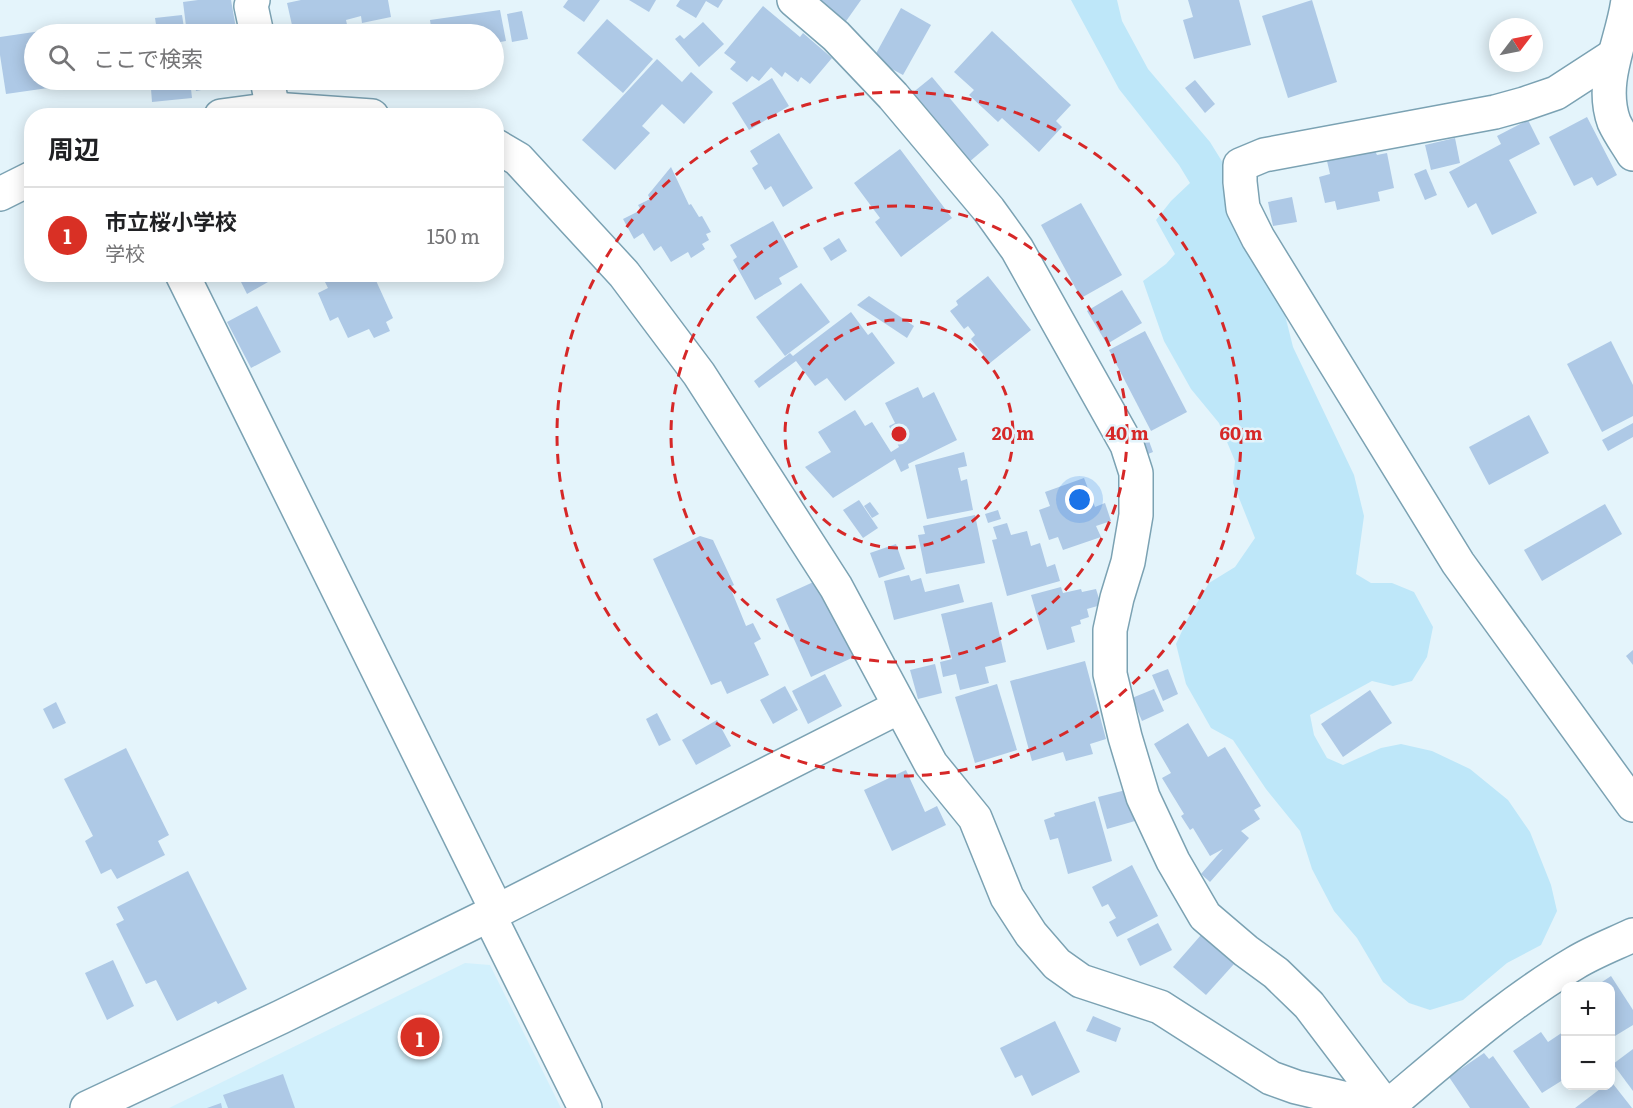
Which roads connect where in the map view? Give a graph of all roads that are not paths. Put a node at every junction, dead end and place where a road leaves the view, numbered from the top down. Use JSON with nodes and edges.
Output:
{"nodes":[{"id":1,"x":253,"y":0,"type":"edge"},
{"id":2,"x":794,"y":0,"type":"edge"},
{"id":3,"x":1629,"y":0,"type":"edge"},
{"id":4,"x":255,"y":24,"type":"edge"},
{"id":5,"x":1613,"y":56,"type":"junction"},
{"id":6,"x":270,"y":94,"type":"edge"},
{"id":7,"x":239,"y":108,"type":"edge"},
{"id":8,"x":335,"y":108,"type":"edge"},
{"id":9,"x":504,"y":151,"type":"edge"},
{"id":10,"x":1633,"y":154,"type":"edge"},
{"id":11,"x":24,"y":182,"type":"edge"},
{"id":12,"x":0,"y":194,"type":"edge"},
{"id":13,"x":186,"y":282,"type":"edge"},
{"id":14,"x":899,"y":707,"type":"junction"},
{"id":15,"x":1633,"y":805,"type":"edge"},
{"id":16,"x":493,"y":913,"type":"junction"},
{"id":17,"x":1633,"y":935,"type":"edge"},
{"id":18,"x":87,"y":1108,"type":"edge"},
{"id":19,"x":585,"y":1108,"type":"edge"},
{"id":20,"x":1387,"y":1108,"type":"edge"}],
"edges":[{"from":1,"to":4,"type":"street"},
{"from":2,"to":20,"type":"street"},
{"from":3,"to":5,"type":"street"},
{"from":5,"to":10,"type":"street"},
{"from":5,"to":15,"type":"street"},
{"from":6,"to":7,"type":"street"},
{"from":6,"to":8,"type":"street"},
{"from":9,"to":14,"type":"street"},
{"from":11,"to":12,"type":"street"},
{"from":13,"to":16,"type":"street"},
{"from":14,"to":16,"type":"street"},
{"from":14,"to":20,"type":"street"},
{"from":16,"to":18,"type":"street"},
{"from":16,"to":19,"type":"street"},
{"from":17,"to":20,"type":"street"}]}
